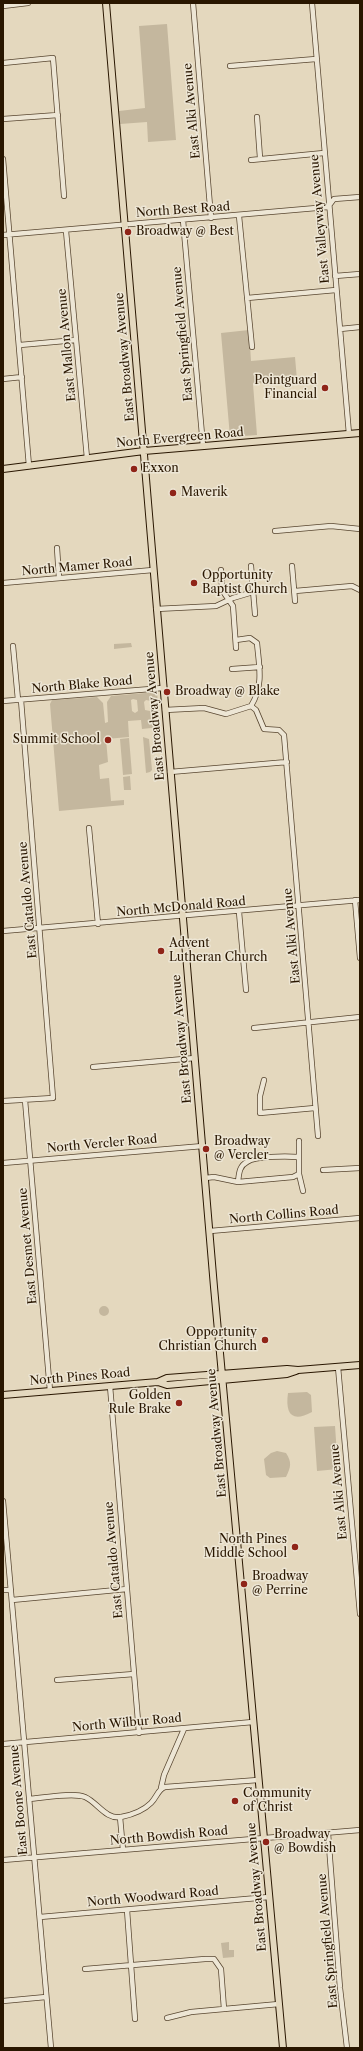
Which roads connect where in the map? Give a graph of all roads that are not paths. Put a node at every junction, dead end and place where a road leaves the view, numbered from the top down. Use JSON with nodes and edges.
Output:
{"nodes":[{"id":1,"x":27,"y":3,"type":"edge"},
{"id":2,"x":106,"y":3,"type":"edge"},
{"id":3,"x":193,"y":3,"type":"edge"},
{"id":4,"x":312,"y":3,"type":"edge"},
{"id":5,"x":3,"y":6,"type":"edge"},
{"id":6,"x":316,"y":59,"type":"junction"},
{"id":7,"x":3,"y":63,"type":"edge"},
{"id":8,"x":230,"y":66,"type":"dead end"},
{"id":9,"x":58,"y":115,"type":"junction"},
{"id":10,"x":257,"y":117,"type":"dead end"},
{"id":11,"x":3,"y":119,"type":"edge"},
{"id":12,"x":324,"y":153,"type":"junction"},
{"id":13,"x":260,"y":158,"type":"junction"},
{"id":14,"x":3,"y":159,"type":"edge"},
{"id":15,"x":251,"y":160,"type":"dead end"},
{"id":16,"x":64,"y":196,"type":"dead end"},
{"id":17,"x":360,"y":197,"type":"edge"},
{"id":18,"x":328,"y":207,"type":"junction"},
{"id":19,"x":239,"y":216,"type":"junction"},
{"id":20,"x":211,"y":218,"type":"junction"},
{"id":21,"x":184,"y":220,"type":"junction"},
{"id":22,"x":124,"y":225,"type":"junction"},
{"id":23,"x":66,"y":230,"type":"junction"},
{"id":24,"x":3,"y":235,"type":"edge"},
{"id":25,"x":10,"y":235,"type":"junction"},
{"id":26,"x":360,"y":274,"type":"edge"},
{"id":27,"x":335,"y":276,"type":"junction"},
{"id":28,"x":336,"y":290,"type":"junction"},
{"id":29,"x":247,"y":298,"type":"junction"},
{"id":30,"x":360,"y":327,"type":"edge"},
{"id":31,"x":340,"y":328,"type":"junction"},
{"id":32,"x":76,"y":340,"type":"junction"},
{"id":33,"x":20,"y":345,"type":"junction"},
{"id":34,"x":252,"y":347,"type":"dead end"},
{"id":35,"x":22,"y":377,"type":"junction"},
{"id":36,"x":3,"y":379,"type":"edge"},
{"id":37,"x":360,"y":433,"type":"edge"},
{"id":38,"x":349,"y":434,"type":"junction"},
{"id":39,"x":203,"y":446,"type":"junction"},
{"id":40,"x":144,"y":451,"type":"junction"},
{"id":41,"x":87,"y":458,"type":"junction"},
{"id":42,"x":29,"y":466,"type":"junction"},
{"id":43,"x":3,"y":469,"type":"edge"},
{"id":44,"x":360,"y":529,"type":"edge"},
{"id":45,"x":275,"y":531,"type":"dead end"},
{"id":46,"x":57,"y":548,"type":"dead end"},
{"id":47,"x":251,"y":566,"type":"dead end"},
{"id":48,"x":292,"y":566,"type":"dead end"},
{"id":49,"x":153,"y":570,"type":"junction"},
{"id":50,"x":220,"y":570,"type":"dead end"},
{"id":51,"x":59,"y":578,"type":"junction"},
{"id":52,"x":3,"y":583,"type":"edge"},
{"id":53,"x":360,"y":590,"type":"edge"},
{"id":54,"x":295,"y":591,"type":"junction"},
{"id":55,"x":254,"y":592,"type":"junction"},
{"id":56,"x":228,"y":600,"type":"junction"},
{"id":57,"x":296,"y":601,"type":"dead end"},
{"id":58,"x":156,"y":609,"type":"junction"},
{"id":59,"x":256,"y":614,"type":"dead end"},
{"id":60,"x":236,"y":640,"type":"junction"},
{"id":61,"x":13,"y":646,"type":"dead end"},
{"id":62,"x":236,"y":648,"type":"dead end"},
{"id":63,"x":260,"y":666,"type":"junction"},
{"id":64,"x":232,"y":669,"type":"dead end"},
{"id":65,"x":163,"y":688,"type":"junction"},
{"id":66,"x":19,"y":700,"type":"junction"},
{"id":67,"x":3,"y":701,"type":"edge"},
{"id":68,"x":251,"y":706,"type":"junction"},
{"id":69,"x":165,"y":710,"type":"junction"},
{"id":70,"x":287,"y":762,"type":"junction"},
{"id":71,"x":170,"y":772,"type":"junction"},
{"id":72,"x":89,"y":828,"type":"dead end"},
{"id":73,"x":357,"y":900,"type":"edge"},
{"id":74,"x":299,"y":906,"type":"junction"},
{"id":75,"x":240,"y":912,"type":"junction"},
{"id":76,"x":183,"y":916,"type":"junction"},
{"id":77,"x":98,"y":924,"type":"junction"},
{"id":78,"x":40,"y":928,"type":"junction"},
{"id":79,"x":3,"y":931,"type":"edge"},
{"id":80,"x":360,"y":958,"type":"edge"},
{"id":81,"x":246,"y":990,"type":"dead end"},
{"id":82,"x":360,"y":1017,"type":"edge"},
{"id":83,"x":310,"y":1022,"type":"junction"},
{"id":84,"x":254,"y":1028,"type":"dead end"},
{"id":85,"x":195,"y":1058,"type":"junction"},
{"id":86,"x":93,"y":1067,"type":"dead end"},
{"id":87,"x":264,"y":1080,"type":"dead end"},
{"id":88,"x":25,"y":1100,"type":"junction"},
{"id":89,"x":3,"y":1101,"type":"edge"},
{"id":90,"x":316,"y":1108,"type":"junction"},
{"id":91,"x":318,"y":1136,"type":"dead end"},
{"id":92,"x":299,"y":1142,"type":"dead end"},
{"id":93,"x":202,"y":1146,"type":"junction"},
{"id":94,"x":298,"y":1157,"type":"junction"},
{"id":95,"x":30,"y":1160,"type":"junction"},
{"id":96,"x":3,"y":1163,"type":"edge"},
{"id":97,"x":360,"y":1168,"type":"edge"},
{"id":98,"x":323,"y":1170,"type":"dead end"},
{"id":99,"x":299,"y":1174,"type":"junction"},
{"id":100,"x":205,"y":1178,"type":"junction"},
{"id":101,"x":238,"y":1182,"type":"junction"},
{"id":102,"x":303,"y":1191,"type":"dead end"},
{"id":103,"x":360,"y":1218,"type":"edge"},
{"id":104,"x":210,"y":1231,"type":"junction"},
{"id":105,"x":360,"y":1365,"type":"edge"},
{"id":106,"x":338,"y":1367,"type":"junction"},
{"id":107,"x":223,"y":1377,"type":"junction"},
{"id":108,"x":110,"y":1386,"type":"junction"},
{"id":109,"x":50,"y":1391,"type":"junction"},
{"id":110,"x":3,"y":1395,"type":"edge"},
{"id":111,"x":3,"y":1502,"type":"edge"},
{"id":112,"x":127,"y":1589,"type":"junction"},
{"id":113,"x":3,"y":1590,"type":"edge"},
{"id":114,"x":11,"y":1590,"type":"junction"},
{"id":115,"x":12,"y":1600,"type":"junction"},
{"id":116,"x":360,"y":1614,"type":"edge"},
{"id":117,"x":134,"y":1674,"type":"junction"},
{"id":118,"x":57,"y":1680,"type":"dead end"},
{"id":119,"x":253,"y":1722,"type":"junction"},
{"id":120,"x":184,"y":1729,"type":"junction"},
{"id":121,"x":139,"y":1733,"type":"junction"},
{"id":122,"x":24,"y":1742,"type":"junction"},
{"id":123,"x":3,"y":1744,"type":"edge"},
{"id":124,"x":258,"y":1780,"type":"junction"},
{"id":125,"x":161,"y":1788,"type":"junction"},
{"id":126,"x":29,"y":1799,"type":"junction"},
{"id":127,"x":120,"y":1817,"type":"junction"},
{"id":128,"x":360,"y":1830,"type":"edge"},
{"id":129,"x":328,"y":1833,"type":"junction"},
{"id":130,"x":263,"y":1838,"type":"junction"},
{"id":131,"x":123,"y":1850,"type":"junction"},
{"id":132,"x":34,"y":1858,"type":"junction"},
{"id":133,"x":3,"y":1860,"type":"edge"},
{"id":134,"x":269,"y":1898,"type":"junction"},
{"id":135,"x":127,"y":1910,"type":"junction"},
{"id":136,"x":40,"y":1917,"type":"junction"},
{"id":137,"x":132,"y":1965,"type":"junction"},
{"id":138,"x":85,"y":1969,"type":"dead end"},
{"id":139,"x":46,"y":1998,"type":"junction"},
{"id":140,"x":3,"y":2001,"type":"edge"},
{"id":141,"x":279,"y":2004,"type":"junction"},
{"id":142,"x":224,"y":2009,"type":"junction"},
{"id":143,"x":167,"y":2018,"type":"dead end"},
{"id":144,"x":135,"y":2019,"type":"dead end"},
{"id":145,"x":51,"y":2048,"type":"edge"},
{"id":146,"x":283,"y":2048,"type":"edge"},
{"id":147,"x":347,"y":2048,"type":"edge"}],
"edges":[{"from":1,"to":5,"type":"street"},
{"from":2,"to":22,"type":"main road","name":"East Broadway Avenue"},
{"from":3,"to":20,"type":"street","name":"East Alki Avenue"},
{"from":4,"to":6,"type":"street","name":"East Valleyway Avenue"},
{"from":6,"to":8,"type":"street"},
{"from":6,"to":12,"type":"street","name":"East Valleyway Avenue"},
{"from":7,"to":9,"type":"street"},
{"from":9,"to":11,"type":"street"},
{"from":9,"to":16,"type":"street"},
{"from":10,"to":13,"type":"street"},
{"from":12,"to":13,"type":"street"},
{"from":12,"to":18,"type":"street","name":"East Valleyway Avenue"},
{"from":13,"to":15,"type":"street"},
{"from":14,"to":25,"type":"street"},
{"from":17,"to":18,"type":"street","name":"North Best Road"},
{"from":18,"to":19,"type":"street","name":"North Best Road"},
{"from":18,"to":27,"type":"street","name":"East Valleyway Avenue"},
{"from":19,"to":20,"type":"street","name":"North Best Road"},
{"from":19,"to":29,"type":"street"},
{"from":20,"to":21,"type":"street","name":"North Best Road"},
{"from":21,"to":22,"type":"street","name":"North Best Road"},
{"from":21,"to":39,"type":"street","name":"East Springfield Avenue"},
{"from":22,"to":23,"type":"street","name":"North Best Road"},
{"from":22,"to":40,"type":"main road","name":"East Broadway Avenue"},
{"from":23,"to":25,"type":"street","name":"North Best Road"},
{"from":23,"to":32,"type":"street","name":"East Mallon Avenue"},
{"from":24,"to":25,"type":"street","name":"North Best Road"},
{"from":25,"to":33,"type":"street"},
{"from":26,"to":27,"type":"street"},
{"from":27,"to":28,"type":"street","name":"East Valleyway Avenue"},
{"from":28,"to":29,"type":"street"},
{"from":28,"to":31,"type":"street","name":"East Valleyway Avenue"},
{"from":29,"to":34,"type":"street"},
{"from":30,"to":31,"type":"street"},
{"from":31,"to":38,"type":"street","name":"East Valleyway Avenue"},
{"from":32,"to":33,"type":"street"},
{"from":32,"to":41,"type":"street","name":"East Mallon Avenue"},
{"from":33,"to":35,"type":"street"},
{"from":35,"to":36,"type":"street"},
{"from":35,"to":42,"type":"street"},
{"from":37,"to":38,"type":"main road","name":"North Evergreen Road"},
{"from":38,"to":39,"type":"main road","name":"North Evergreen Road"},
{"from":39,"to":40,"type":"main road","name":"North Evergreen Road"},
{"from":40,"to":41,"type":"main road","name":"North Evergreen Road"},
{"from":40,"to":49,"type":"main road","name":"East Broadway Avenue"},
{"from":41,"to":42,"type":"main road","name":"North Evergreen Road"},
{"from":42,"to":43,"type":"main road","name":"North Evergreen Road"},
{"from":44,"to":45,"type":"street"},
{"from":46,"to":51,"type":"street"},
{"from":47,"to":55,"type":"street"},
{"from":48,"to":54,"type":"street"},
{"from":49,"to":51,"type":"street","name":"North Mamer Road"},
{"from":49,"to":58,"type":"main road","name":"East Broadway Avenue"},
{"from":50,"to":56,"type":"street"},
{"from":51,"to":52,"type":"street","name":"North Mamer Road"},
{"from":53,"to":54,"type":"street"},
{"from":54,"to":57,"type":"street"},
{"from":55,"to":56,"type":"street"},
{"from":55,"to":59,"type":"street"},
{"from":56,"to":58,"type":"street"},
{"from":56,"to":60,"type":"street"},
{"from":58,"to":65,"type":"main road","name":"East Broadway Avenue"},
{"from":60,"to":62,"type":"street"},
{"from":60,"to":63,"type":"street"},
{"from":61,"to":66,"type":"street","name":"East Cataldo Avenue"},
{"from":63,"to":64,"type":"street"},
{"from":63,"to":68,"type":"street"},
{"from":65,"to":66,"type":"street","name":"North Blake Road"},
{"from":65,"to":69,"type":"main road","name":"East Broadway Avenue"},
{"from":66,"to":67,"type":"street","name":"North Blake Road"},
{"from":66,"to":78,"type":"street","name":"East Cataldo Avenue"},
{"from":68,"to":69,"type":"street"},
{"from":68,"to":70,"type":"street","name":"East Alki Avenue"},
{"from":69,"to":71,"type":"main road","name":"East Broadway Avenue"},
{"from":70,"to":71,"type":"street"},
{"from":70,"to":74,"type":"street","name":"East Alki Avenue"},
{"from":71,"to":76,"type":"main road","name":"East Broadway Avenue"},
{"from":72,"to":77,"type":"street"},
{"from":73,"to":74,"type":"street","name":"North McDonald Road"},
{"from":73,"to":80,"type":"street"},
{"from":74,"to":75,"type":"street","name":"North McDonald Road"},
{"from":74,"to":83,"type":"street","name":"East Alki Avenue"},
{"from":75,"to":76,"type":"street","name":"North McDonald Road"},
{"from":75,"to":81,"type":"street"},
{"from":76,"to":77,"type":"street","name":"North McDonald Road"},
{"from":76,"to":85,"type":"main road","name":"East Broadway Avenue"},
{"from":77,"to":78,"type":"street","name":"North McDonald Road"},
{"from":78,"to":79,"type":"street","name":"North McDonald Road"},
{"from":78,"to":88,"type":"street","name":"East Cataldo Avenue"},
{"from":82,"to":83,"type":"street"},
{"from":83,"to":84,"type":"street"},
{"from":83,"to":90,"type":"street","name":"East Alki Avenue"},
{"from":85,"to":86,"type":"street"},
{"from":85,"to":93,"type":"main road","name":"East Broadway Avenue"},
{"from":87,"to":90,"type":"street"},
{"from":88,"to":89,"type":"street"},
{"from":88,"to":95,"type":"street","name":"East Desmet Avenue"},
{"from":90,"to":91,"type":"street","name":"East Alki Avenue"},
{"from":92,"to":94,"type":"street"},
{"from":93,"to":95,"type":"street","name":"North Vercler Road"},
{"from":93,"to":100,"type":"main road","name":"East Broadway Avenue"},
{"from":94,"to":99,"type":"street"},
{"from":94,"to":101,"type":"street"},
{"from":95,"to":96,"type":"street","name":"North Vercler Road"},
{"from":95,"to":109,"type":"street","name":"East Desmet Avenue"},
{"from":97,"to":98,"type":"street"},
{"from":99,"to":101,"type":"street"},
{"from":99,"to":102,"type":"street"},
{"from":100,"to":101,"type":"street"},
{"from":100,"to":104,"type":"main road","name":"East Broadway Avenue"},
{"from":103,"to":104,"type":"street","name":"North Collins Road"},
{"from":104,"to":107,"type":"main road","name":"East Broadway Avenue"},
{"from":105,"to":106,"type":"main road","name":"North Pines Road"},
{"from":106,"to":107,"type":"main road","name":"North Pines Road"},
{"from":106,"to":116,"type":"street","name":"East Alki Avenue"},
{"from":107,"to":108,"type":"main road","name":"North Pines Road"},
{"from":107,"to":119,"type":"main road","name":"East Broadway Avenue"},
{"from":108,"to":109,"type":"main road","name":"North Pines Road"},
{"from":108,"to":112,"type":"street","name":"East Cataldo Avenue"},
{"from":109,"to":110,"type":"main road","name":"North Pines Road"},
{"from":111,"to":114,"type":"street","name":"East Boone Avenue"},
{"from":112,"to":115,"type":"street"},
{"from":112,"to":117,"type":"street","name":"East Cataldo Avenue"},
{"from":113,"to":114,"type":"street"},
{"from":114,"to":115,"type":"street","name":"East Boone Avenue"},
{"from":115,"to":122,"type":"street","name":"East Boone Avenue"},
{"from":117,"to":118,"type":"street"},
{"from":117,"to":121,"type":"street","name":"East Cataldo Avenue"},
{"from":119,"to":120,"type":"street","name":"North Wilbur Road"},
{"from":119,"to":124,"type":"main road","name":"East Broadway Avenue"},
{"from":120,"to":121,"type":"street","name":"North Wilbur Road"},
{"from":120,"to":125,"type":"street"},
{"from":121,"to":122,"type":"street","name":"North Wilbur Road"},
{"from":122,"to":123,"type":"street","name":"North Wilbur Road"},
{"from":122,"to":126,"type":"street","name":"East Boone Avenue"},
{"from":124,"to":125,"type":"street"},
{"from":124,"to":130,"type":"main road","name":"East Broadway Avenue"},
{"from":125,"to":127,"type":"street"},
{"from":126,"to":127,"type":"street"},
{"from":126,"to":132,"type":"street","name":"East Boone Avenue"},
{"from":127,"to":131,"type":"street"},
{"from":128,"to":129,"type":"street","name":"North Bowdish Road"},
{"from":129,"to":130,"type":"street","name":"North Bowdish Road"},
{"from":129,"to":147,"type":"street","name":"East Springfield Avenue"},
{"from":130,"to":131,"type":"street","name":"North Bowdish Road"},
{"from":130,"to":134,"type":"main road","name":"East Broadway Avenue"},
{"from":131,"to":132,"type":"street","name":"North Bowdish Road"},
{"from":132,"to":133,"type":"street","name":"North Bowdish Road"},
{"from":132,"to":136,"type":"street","name":"East Boone Avenue"},
{"from":134,"to":135,"type":"street","name":"North Woodward Road"},
{"from":134,"to":141,"type":"main road","name":"East Broadway Avenue"},
{"from":135,"to":136,"type":"street","name":"North Woodward Road"},
{"from":135,"to":137,"type":"street"},
{"from":136,"to":139,"type":"street","name":"East Boone Avenue"},
{"from":137,"to":138,"type":"street"},
{"from":137,"to":142,"type":"street"},
{"from":137,"to":144,"type":"street"},
{"from":139,"to":140,"type":"street"},
{"from":139,"to":145,"type":"street","name":"East Boone Avenue"},
{"from":141,"to":142,"type":"street"},
{"from":141,"to":146,"type":"main road","name":"East Broadway Avenue"},
{"from":142,"to":143,"type":"street"}]}
